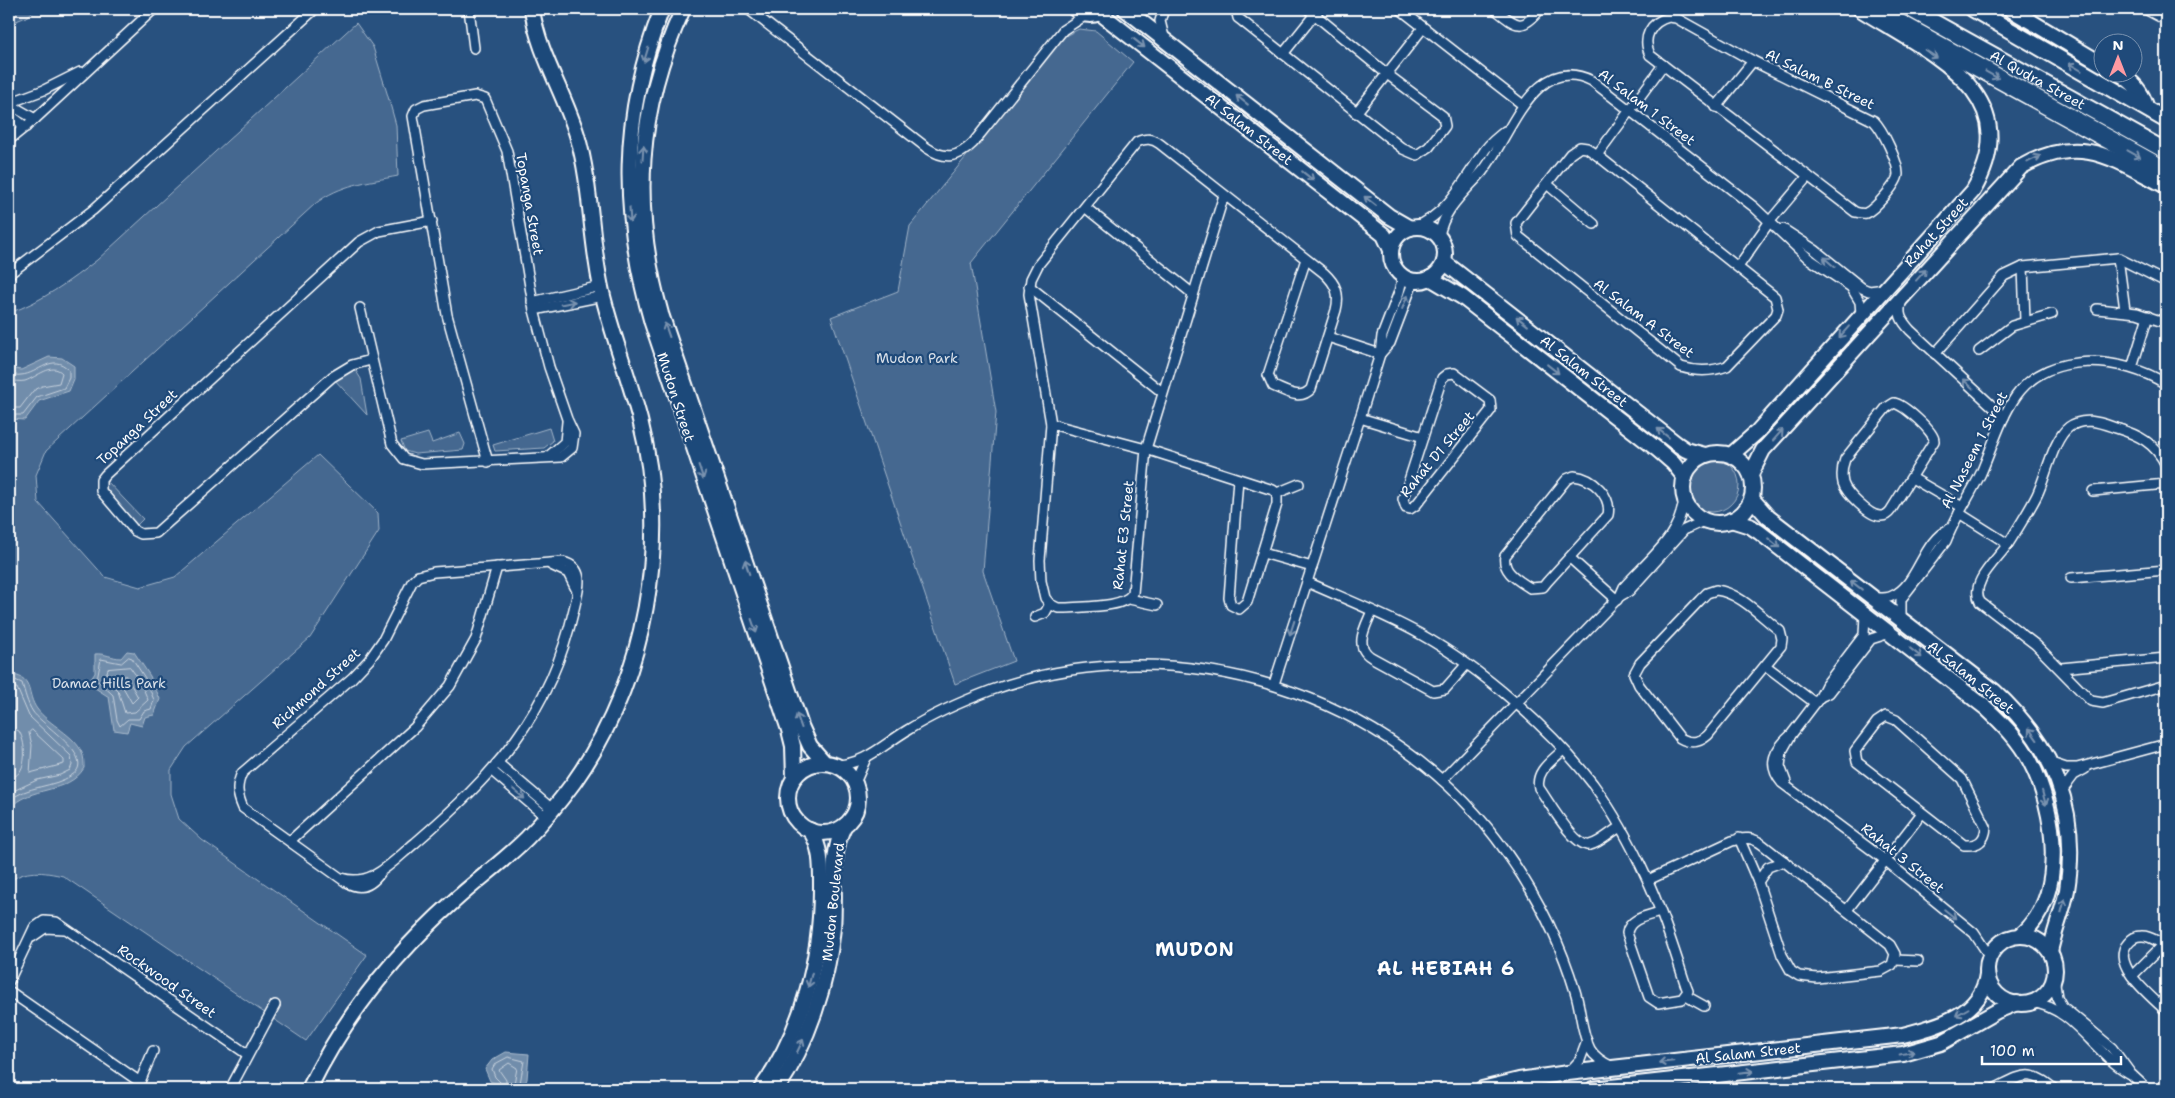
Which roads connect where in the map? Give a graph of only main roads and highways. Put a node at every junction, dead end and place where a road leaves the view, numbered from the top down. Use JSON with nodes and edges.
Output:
{"nodes":[{"id":1,"x":1873,"y":9,"type":"edge"},
{"id":2,"x":1910,"y":9,"type":"edge"},
{"id":3,"x":1973,"y":9,"type":"edge"},
{"id":4,"x":2166,"y":120,"type":"edge"},
{"id":5,"x":2166,"y":151,"type":"edge"},
{"id":6,"x":2166,"y":171,"type":"edge"}],
"edges":[{"from":1,"to":6,"type":"highway","one_way":true},
{"from":2,"to":5,"type":"main road","name":"Al Qudra Street"},
{"from":4,"to":3,"type":"main road","one_way":true}]}
